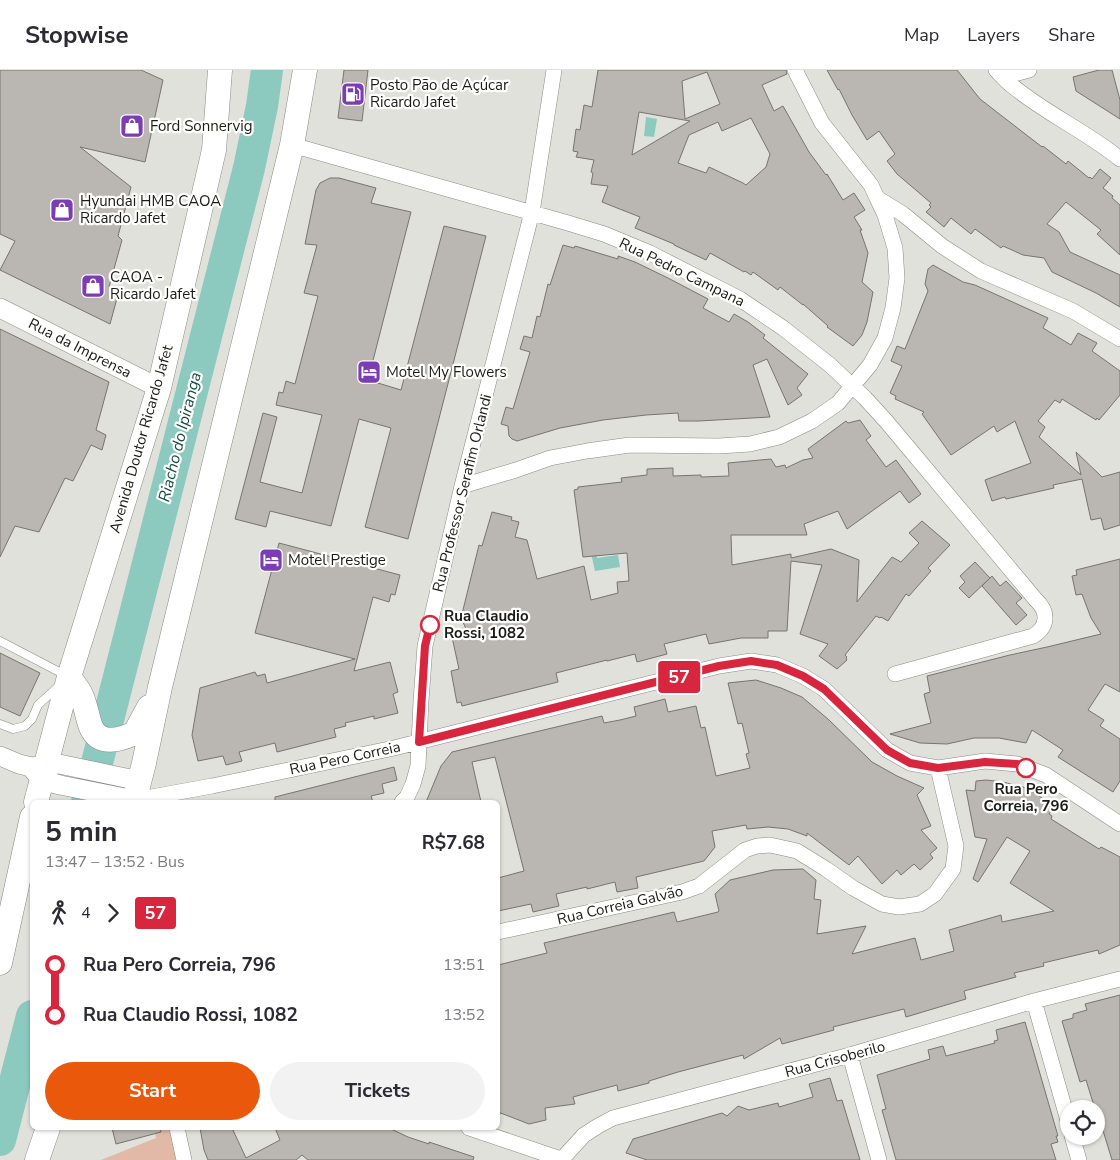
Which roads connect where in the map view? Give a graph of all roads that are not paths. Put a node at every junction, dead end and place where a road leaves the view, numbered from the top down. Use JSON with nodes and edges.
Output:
{"nodes":[{"id":1,"x":220,"y":70,"type":"edge"},
{"id":2,"x":305,"y":70,"type":"edge"},
{"id":3,"x":554,"y":70,"type":"edge"},
{"id":4,"x":795,"y":70,"type":"edge"},
{"id":5,"x":1029,"y":70,"type":"edge"},
{"id":6,"x":999,"y":73,"type":"edge"},
{"id":7,"x":292,"y":145,"type":"junction"},
{"id":8,"x":1120,"y":159,"type":"edge"},
{"id":9,"x":877,"y":198,"type":"junction"},
{"id":10,"x":532,"y":212,"type":"junction"},
{"id":11,"x":0,"y":308,"type":"edge"},
{"id":12,"x":1120,"y":339,"type":"edge"},
{"id":13,"x":853,"y":386,"type":"junction"},
{"id":14,"x":159,"y":388,"type":"junction"},
{"id":15,"x":462,"y":486,"type":"junction"},
{"id":16,"x":0,"y":641,"type":"edge"},
{"id":17,"x":895,"y":674,"type":"dead end"},
{"id":18,"x":69,"y":677,"type":"junction"},
{"id":19,"x":160,"y":687,"type":"junction"},
{"id":20,"x":0,"y":724,"type":"edge"},
{"id":21,"x":419,"y":742,"type":"junction"},
{"id":22,"x":0,"y":756,"type":"edge"},
{"id":23,"x":938,"y":768,"type":"junction"},
{"id":24,"x":45,"y":777,"type":"edge"},
{"id":25,"x":134,"y":792,"type":"edge"},
{"id":26,"x":404,"y":800,"type":"edge"},
{"id":27,"x":1120,"y":824,"type":"edge"},
{"id":28,"x":30,"y":825,"type":"edge"},
{"id":29,"x":30,"y":865,"type":"edge"},
{"id":30,"x":17,"y":884,"type":"junction"},
{"id":31,"x":500,"y":932,"type":"edge"},
{"id":32,"x":0,"y":963,"type":"edge"},
{"id":33,"x":1120,"y":979,"type":"edge"},
{"id":34,"x":1034,"y":1001,"type":"junction"},
{"id":35,"x":850,"y":1056,"type":"junction"},
{"id":36,"x":1062,"y":1100,"type":"edge"},
{"id":37,"x":47,"y":1130,"type":"edge"},
{"id":38,"x":177,"y":1130,"type":"edge"},
{"id":39,"x":475,"y":1130,"type":"edge"},
{"id":40,"x":1075,"y":1145,"type":"edge"},
{"id":41,"x":37,"y":1160,"type":"edge"},
{"id":42,"x":184,"y":1160,"type":"edge"},
{"id":43,"x":563,"y":1160,"type":"edge"},
{"id":44,"x":879,"y":1160,"type":"edge"},
{"id":45,"x":1079,"y":1160,"type":"edge"}],
"edges":[{"from":1,"to":14,"type":"main road","name":"Avenida Doutor Ricardo Jafet"},
{"from":2,"to":7,"type":"main road"},
{"from":3,"to":10,"type":"street","name":"Rua Professor Serafim Orlandi"},
{"from":4,"to":9,"type":"street"},
{"from":5,"to":6,"type":"street"},
{"from":6,"to":8,"type":"street"},
{"from":7,"to":10,"type":"street","name":"Rua Pedro Campana"},
{"from":7,"to":19,"type":"main road"},
{"from":9,"to":12,"type":"street"},
{"from":9,"to":13,"type":"street"},
{"from":10,"to":13,"type":"street","name":"Rua Pedro Campana"},
{"from":10,"to":15,"type":"street","name":"Rua Professor Serafim Orlandi"},
{"from":11,"to":14,"type":"street","name":"Rua da Imprensa"},
{"from":13,"to":15,"type":"street"},
{"from":13,"to":17,"type":"street","name":"Rua Pedro Campana"},
{"from":14,"to":18,"type":"main road","name":"Avenida Doutor Ricardo Jafet"},
{"from":15,"to":21,"type":"street","name":"Rua Professor Serafim Orlandi"},
{"from":16,"to":18,"type":"lane"},
{"from":18,"to":19,"type":"main road"},
{"from":18,"to":20,"type":"lane"},
{"from":18,"to":24,"type":"main road","name":"Avenida Doutor Ricardo Jafet"},
{"from":19,"to":25,"type":"main road"},
{"from":21,"to":23,"type":"street","name":"Rua Pero Correia"},
{"from":21,"to":25,"type":"street","name":"Rua Pero Correia"},
{"from":21,"to":26,"type":"street","name":"Rua Professor Serafim Orlandi"},
{"from":22,"to":24,"type":"street"},
{"from":23,"to":27,"type":"street","name":"Rua Pero Correia"},
{"from":23,"to":31,"type":"street","name":"Rua Correia Galvão"},
{"from":24,"to":25,"type":"street"},
{"from":28,"to":30,"type":"main road"},
{"from":29,"to":30,"type":"main road"},
{"from":30,"to":32,"type":"main road"},
{"from":33,"to":34,"type":"street","name":"Rua Crisoberilo"},
{"from":34,"to":35,"type":"street","name":"Rua Crisoberilo"},
{"from":34,"to":36,"type":"street"},
{"from":35,"to":43,"type":"street","name":"Rua Crisoberilo"},
{"from":35,"to":44,"type":"street"},
{"from":37,"to":41,"type":"main road"},
{"from":38,"to":42,"type":"street"},
{"from":39,"to":43,"type":"street"},
{"from":40,"to":45,"type":"street"}]}
